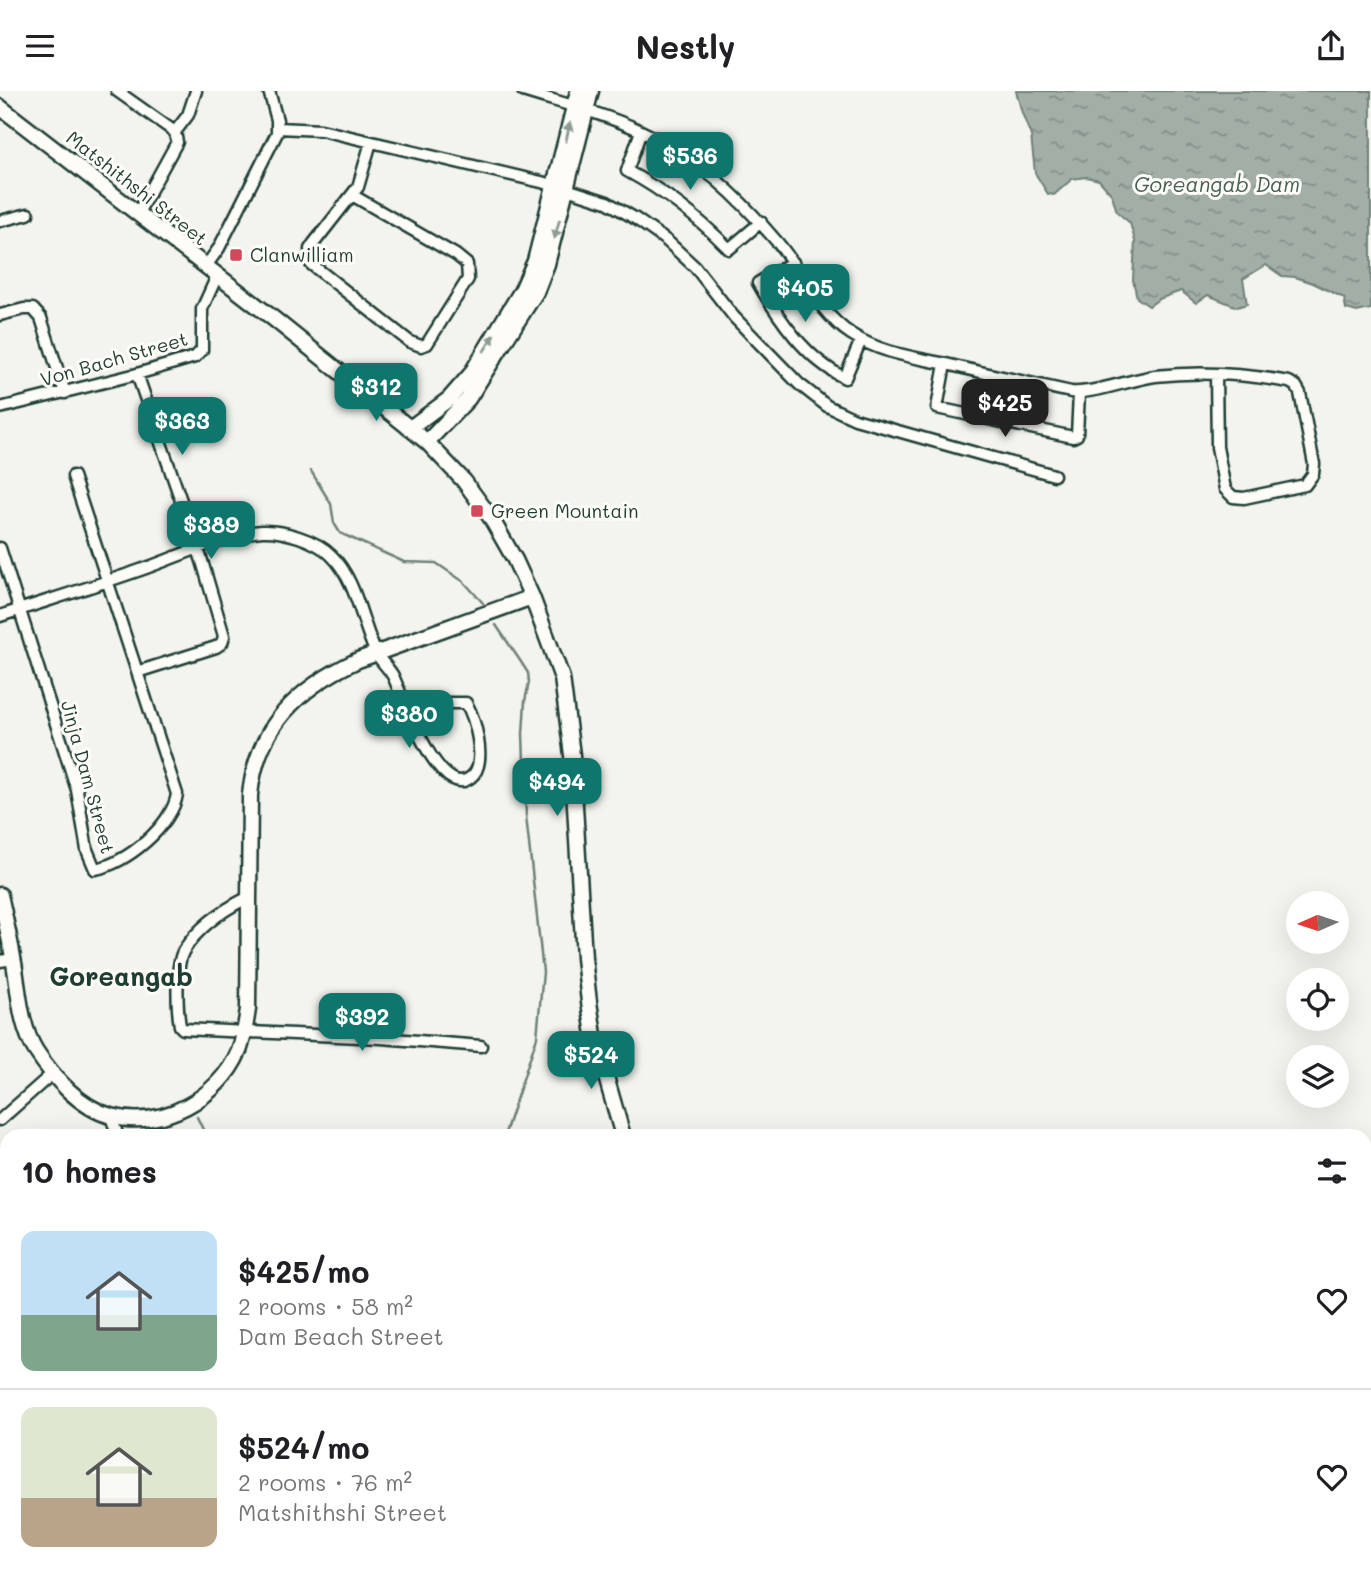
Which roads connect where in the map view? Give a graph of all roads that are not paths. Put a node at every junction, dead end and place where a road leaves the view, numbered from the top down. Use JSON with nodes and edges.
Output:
{"nodes":[{"id":1,"x":117,"y":91,"type":"edge"},
{"id":2,"x":196,"y":91,"type":"edge"},
{"id":3,"x":269,"y":91,"type":"edge"},
{"id":4,"x":523,"y":91,"type":"edge"},
{"id":5,"x":578,"y":91,"type":"edge"},
{"id":6,"x":591,"y":91,"type":"edge"},
{"id":7,"x":0,"y":107,"type":"edge"},
{"id":8,"x":579,"y":109,"type":"junction"},
{"id":9,"x":278,"y":128,"type":"junction"},
{"id":10,"x":642,"y":131,"type":"junction"},
{"id":11,"x":175,"y":132,"type":"junction"},
{"id":12,"x":370,"y":142,"type":"junction"},
{"id":13,"x":561,"y":186,"type":"junction"},
{"id":14,"x":352,"y":195,"type":"junction"},
{"id":15,"x":138,"y":213,"type":"junction"},
{"id":16,"x":28,"y":214,"type":"dead end"},
{"id":17,"x":0,"y":221,"type":"edge"},
{"id":18,"x":761,"y":222,"type":"junction"},
{"id":19,"x":793,"y":262,"type":"junction"},
{"id":20,"x":212,"y":271,"type":"junction"},
{"id":21,"x":0,"y":315,"type":"edge"},
{"id":22,"x":860,"y":340,"type":"junction"},
{"id":23,"x":945,"y":364,"type":"junction"},
{"id":24,"x":137,"y":374,"type":"junction"},
{"id":25,"x":1216,"y":375,"type":"junction"},
{"id":26,"x":65,"y":393,"type":"junction"},
{"id":27,"x":1079,"y":393,"type":"junction"},
{"id":28,"x":0,"y":408,"type":"edge"},
{"id":29,"x":410,"y":428,"type":"junction"},
{"id":30,"x":427,"y":442,"type":"junction"},
{"id":31,"x":1054,"y":475,"type":"dead end"},
{"id":32,"x":72,"y":476,"type":"dead end"},
{"id":33,"x":0,"y":548,"type":"edge"},
{"id":34,"x":197,"y":549,"type":"junction"},
{"id":35,"x":107,"y":582,"type":"junction"},
{"id":36,"x":532,"y":597,"type":"junction"},
{"id":37,"x":21,"y":609,"type":"junction"},
{"id":38,"x":0,"y":616,"type":"edge"},
{"id":39,"x":376,"y":654,"type":"junction"},
{"id":40,"x":137,"y":672,"type":"junction"},
{"id":41,"x":407,"y":713,"type":"junction"},
{"id":42,"x":0,"y":895,"type":"edge"},
{"id":43,"x":247,"y":898,"type":"junction"},
{"id":44,"x":7,"y":960,"type":"edge"},
{"id":45,"x":245,"y":1032,"type":"junction"},
{"id":46,"x":481,"y":1046,"type":"dead end"},
{"id":47,"x":53,"y":1073,"type":"junction"},
{"id":48,"x":111,"y":1117,"type":"junction"},
{"id":49,"x":0,"y":1120,"type":"edge"},
{"id":50,"x":115,"y":1129,"type":"edge"},
{"id":51,"x":621,"y":1129,"type":"edge"}],
"edges":[{"from":1,"to":11,"type":"street"},
{"from":2,"to":11,"type":"street"},
{"from":3,"to":9,"type":"street"},
{"from":4,"to":8,"type":"street"},
{"from":5,"to":8,"type":"street"},
{"from":6,"to":8,"type":"street"},
{"from":7,"to":15,"type":"street","name":"Matshithshi Street"},
{"from":8,"to":10,"type":"street"},
{"from":8,"to":13,"type":"street"},
{"from":9,"to":12,"type":"street"},
{"from":9,"to":20,"type":"street"},
{"from":10,"to":18,"type":"street"},
{"from":10,"to":18,"type":"street"},
{"from":11,"to":15,"type":"street"},
{"from":12,"to":13,"type":"street"},
{"from":12,"to":14,"type":"street"},
{"from":29,"to":13,"type":"street","one_way":true},
{"from":13,"to":30,"type":"street","one_way":true},
{"from":13,"to":31,"type":"street"},
{"from":14,"to":14,"type":"street"},
{"from":15,"to":20,"type":"street","name":"Matshithshi Street"},
{"from":16,"to":17,"type":"street"},
{"from":18,"to":19,"type":"street"},
{"from":19,"to":22,"type":"street"},
{"from":19,"to":22,"type":"street"},
{"from":20,"to":24,"type":"street","name":"Von Bach Street"},
{"from":20,"to":29,"type":"street","name":"Matshithshi Street"},
{"from":21,"to":26,"type":"street"},
{"from":22,"to":23,"type":"street"},
{"from":23,"to":27,"type":"street"},
{"from":23,"to":27,"type":"street"},
{"from":24,"to":26,"type":"street","name":"Von Bach Street"},
{"from":24,"to":34,"type":"street"},
{"from":25,"to":25,"type":"street"},
{"from":25,"to":27,"type":"street"},
{"from":26,"to":28,"type":"street","name":"Von Bach Street"},
{"from":29,"to":30,"type":"street","name":"Matshithshi Street"},
{"from":30,"to":36,"type":"street","name":"Matshithshi Street"},
{"from":32,"to":35,"type":"street","name":"Jinja Dam Street"},
{"from":33,"to":37,"type":"street"},
{"from":34,"to":35,"type":"street"},
{"from":34,"to":39,"type":"street"},
{"from":34,"to":40,"type":"street"},
{"from":35,"to":37,"type":"street"},
{"from":35,"to":40,"type":"street","name":"Jinja Dam Street"},
{"from":36,"to":39,"type":"street"},
{"from":36,"to":51,"type":"street","name":"Matshithshi Street"},
{"from":37,"to":38,"type":"street"},
{"from":37,"to":40,"type":"street","name":"Jinja Dam Street"},
{"from":39,"to":41,"type":"street"},
{"from":39,"to":43,"type":"street"},
{"from":41,"to":41,"type":"street"},
{"from":42,"to":44,"type":"street"},
{"from":43,"to":45,"type":"street"},
{"from":43,"to":45,"type":"street"},
{"from":44,"to":47,"type":"street"},
{"from":45,"to":46,"type":"street"},
{"from":45,"to":48,"type":"street"},
{"from":47,"to":48,"type":"street"},
{"from":47,"to":49,"type":"street"},
{"from":48,"to":50,"type":"street"}]}
